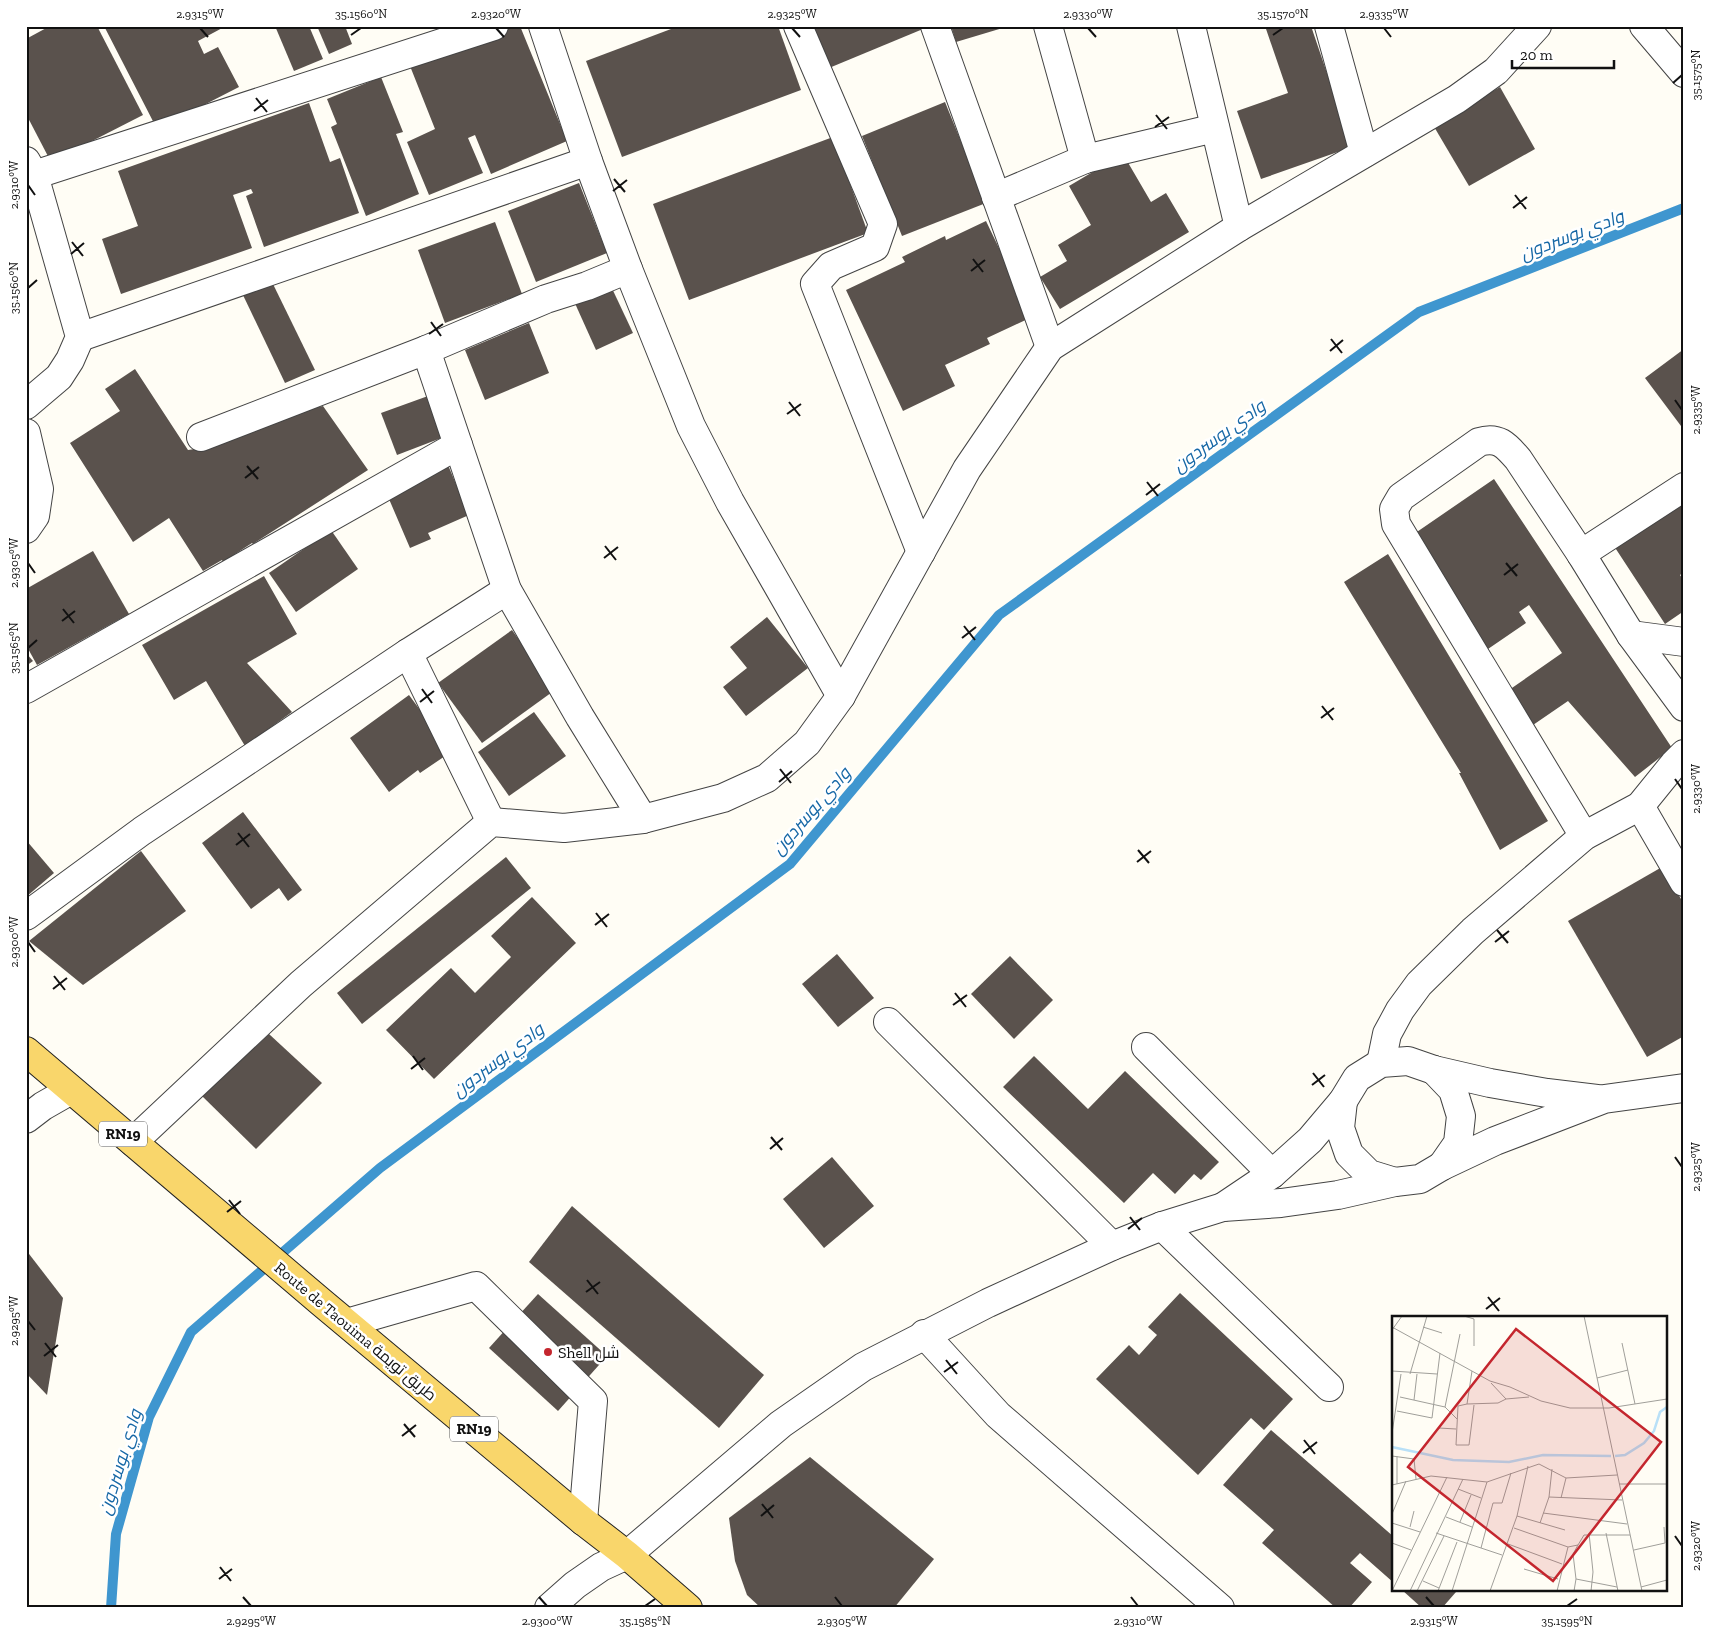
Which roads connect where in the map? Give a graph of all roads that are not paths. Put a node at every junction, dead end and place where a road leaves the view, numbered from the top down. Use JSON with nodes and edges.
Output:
{"nodes":[{"id":1,"x":494,"y":26,"type":"edge"},
{"id":2,"x":543,"y":26,"type":"edge"},
{"id":3,"x":798,"y":26,"type":"edge"},
{"id":4,"x":935,"y":26,"type":"edge"},
{"id":5,"x":1048,"y":26,"type":"edge"},
{"id":6,"x":1191,"y":26,"type":"edge"},
{"id":7,"x":1330,"y":26,"type":"edge"},
{"id":8,"x":1537,"y":26,"type":"edge"},
{"id":9,"x":1644,"y":26,"type":"edge"},
{"id":10,"x":1684,"y":73,"type":"edge"},
{"id":11,"x":1215,"y":128,"type":"junction"},
{"id":12,"x":1364,"y":153,"type":"junction"},
{"id":13,"x":1085,"y":159,"type":"junction"},
{"id":14,"x":588,"y":161,"type":"junction"},
{"id":15,"x":30,"y":168,"type":"edge"},
{"id":16,"x":996,"y":197,"type":"junction"},
{"id":17,"x":1239,"y":227,"type":"junction"},
{"id":18,"x":628,"y":269,"type":"junction"},
{"id":19,"x":80,"y":337,"type":"junction"},
{"id":20,"x":1050,"y":347,"type":"junction"},
{"id":21,"x":426,"y":350,"type":"junction"},
{"id":22,"x":26,"y":405,"type":"edge"},
{"id":23,"x":26,"y":433,"type":"edge"},
{"id":24,"x":201,"y":437,"type":"dead end"},
{"id":25,"x":458,"y":446,"type":"junction"},
{"id":26,"x":1684,"y":486,"type":"edge"},
{"id":27,"x":26,"y":529,"type":"edge"},
{"id":28,"x":921,"y":552,"type":"junction"},
{"id":29,"x":1581,"y":554,"type":"junction"},
{"id":30,"x":507,"y":590,"type":"junction"},
{"id":31,"x":1631,"y":634,"type":"junction"},
{"id":32,"x":1684,"y":642,"type":"edge"},
{"id":33,"x":408,"y":653,"type":"junction"},
{"id":34,"x":26,"y":689,"type":"edge"},
{"id":35,"x":841,"y":696,"type":"junction"},
{"id":36,"x":1684,"y":707,"type":"edge"},
{"id":37,"x":1684,"y":754,"type":"edge"},
{"id":38,"x":1640,"y":806,"type":"junction"},
{"id":39,"x":643,"y":819,"type":"junction"},
{"id":40,"x":491,"y":822,"type":"junction"},
{"id":41,"x":1584,"y":836,"type":"junction"},
{"id":42,"x":1684,"y":882,"type":"edge"},
{"id":43,"x":26,"y":916,"type":"edge"},
{"id":44,"x":888,"y":1022,"type":"dead end"},
{"id":45,"x":1146,"y":1047,"type":"dead end"},
{"id":46,"x":26,"y":1051,"type":"edge"},
{"id":47,"x":1381,"y":1063,"type":"junction"},
{"id":48,"x":1434,"y":1070,"type":"junction"},
{"id":49,"x":1684,"y":1088,"type":"edge"},
{"id":50,"x":71,"y":1090,"type":"junction"},
{"id":51,"x":1604,"y":1099,"type":"junction"},
{"id":52,"x":1343,"y":1101,"type":"junction"},
{"id":53,"x":26,"y":1119,"type":"edge"},
{"id":54,"x":132,"y":1142,"type":"junction"},
{"id":55,"x":1442,"y":1166,"type":"junction"},
{"id":56,"x":1272,"y":1174,"type":"junction"},
{"id":57,"x":1395,"y":1182,"type":"junction"},
{"id":58,"x":1222,"y":1207,"type":"junction"},
{"id":59,"x":1162,"y":1226,"type":"junction"},
{"id":60,"x":1112,"y":1246,"type":"junction"},
{"id":61,"x":346,"y":1323,"type":"junction"},
{"id":62,"x":924,"y":1334,"type":"junction"},
{"id":63,"x":1329,"y":1387,"type":"dead end"},
{"id":64,"x":583,"y":1521,"type":"junction"},
{"id":65,"x":627,"y":1555,"type":"junction"},
{"id":66,"x":549,"y":1608,"type":"edge"},
{"id":67,"x":688,"y":1608,"type":"edge"},
{"id":68,"x":1220,"y":1608,"type":"edge"}],
"edges":[{"from":1,"to":15,"type":"street"},
{"from":2,"to":14,"type":"street"},
{"from":3,"to":28,"type":"street"},
{"from":4,"to":16,"type":"street"},
{"from":5,"to":13,"type":"street"},
{"from":6,"to":11,"type":"street"},
{"from":7,"to":12,"type":"street"},
{"from":8,"to":12,"type":"street"},
{"from":9,"to":10,"type":"street"},
{"from":11,"to":13,"type":"street"},
{"from":11,"to":17,"type":"street"},
{"from":12,"to":17,"type":"street"},
{"from":13,"to":16,"type":"street"},
{"from":14,"to":18,"type":"street"},
{"from":14,"to":19,"type":"street"},
{"from":15,"to":19,"type":"street"},
{"from":16,"to":20,"type":"street"},
{"from":17,"to":20,"type":"street"},
{"from":18,"to":21,"type":"street"},
{"from":18,"to":35,"type":"street"},
{"from":19,"to":22,"type":"street"},
{"from":20,"to":28,"type":"street"},
{"from":21,"to":24,"type":"street"},
{"from":21,"to":25,"type":"street"},
{"from":23,"to":27,"type":"street"},
{"from":25,"to":30,"type":"street"},
{"from":25,"to":34,"type":"street"},
{"from":26,"to":29,"type":"street"},
{"from":28,"to":35,"type":"street"},
{"from":29,"to":31,"type":"street"},
{"from":29,"to":41,"type":"street"},
{"from":30,"to":33,"type":"street"},
{"from":30,"to":39,"type":"street"},
{"from":31,"to":32,"type":"street"},
{"from":31,"to":36,"type":"street"},
{"from":33,"to":40,"type":"street"},
{"from":33,"to":43,"type":"street"},
{"from":35,"to":39,"type":"street"},
{"from":37,"to":38,"type":"street"},
{"from":38,"to":41,"type":"street"},
{"from":38,"to":42,"type":"street"},
{"from":39,"to":40,"type":"street"},
{"from":40,"to":54,"type":"street"},
{"from":41,"to":47,"type":"street"},
{"from":44,"to":60,"type":"street"},
{"from":45,"to":56,"type":"street"},
{"from":46,"to":50,"type":"main road","name":"Route de Taouima طريق تويمة","number":"RN19"},
{"from":47,"to":48,"type":"street"},
{"from":47,"to":52,"type":"street"},
{"from":48,"to":51,"type":"street"},
{"from":48,"to":55,"type":"street"},
{"from":49,"to":51,"type":"street"},
{"from":50,"to":53,"type":"street"},
{"from":50,"to":54,"type":"main road","name":"Route de Taouima طريق تويمة","number":"RN19"},
{"from":51,"to":55,"type":"street"},
{"from":52,"to":56,"type":"street"},
{"from":52,"to":57,"type":"street"},
{"from":54,"to":61,"type":"main road","name":"Route de Taouima طريق تويمة","number":"RN19"},
{"from":55,"to":57,"type":"street"},
{"from":56,"to":58,"type":"street"},
{"from":57,"to":58,"type":"street"},
{"from":58,"to":59,"type":"street"},
{"from":59,"to":60,"type":"street"},
{"from":59,"to":63,"type":"street"},
{"from":60,"to":62,"type":"street"},
{"from":61,"to":64,"type":"main road","name":"Route de Taouima طريق تويمة","number":"RN19"},
{"from":61,"to":64,"type":"street"},
{"from":62,"to":65,"type":"street"},
{"from":62,"to":68,"type":"street"},
{"from":64,"to":65,"type":"main road","name":"Route de Taouima طريق تويمة","number":"RN19"},
{"from":65,"to":66,"type":"street"},
{"from":65,"to":67,"type":"main road","name":"Route de Taouima طريق تويمة","number":"RN19"}]}
